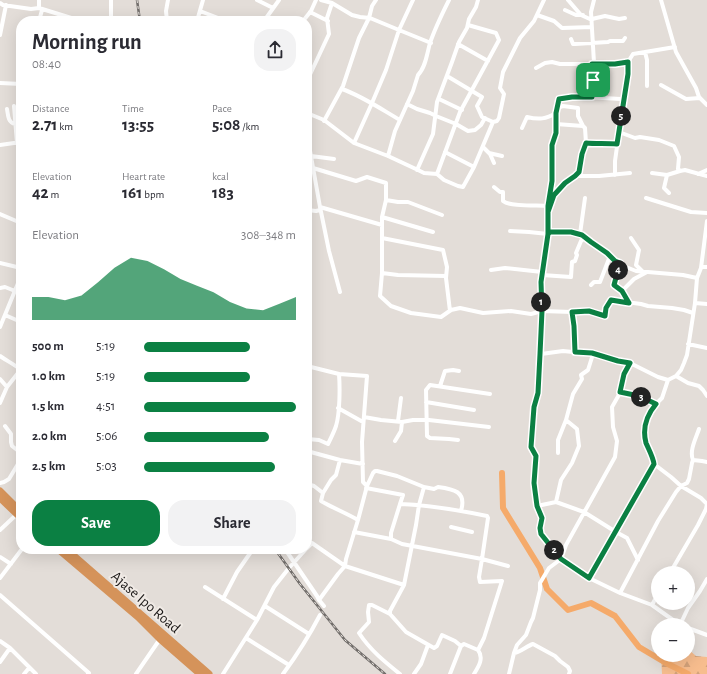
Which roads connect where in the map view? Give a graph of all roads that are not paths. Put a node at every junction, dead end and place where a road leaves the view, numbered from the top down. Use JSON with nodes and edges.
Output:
{"nodes":[{"id":1,"x":39,"y":0,"type":"edge"},
{"id":2,"x":111,"y":0,"type":"edge"},
{"id":3,"x":168,"y":0,"type":"edge"},
{"id":4,"x":203,"y":0,"type":"edge"},
{"id":5,"x":258,"y":0,"type":"edge"},
{"id":6,"x":279,"y":0,"type":"edge"},
{"id":7,"x":316,"y":0,"type":"edge"},
{"id":8,"x":321,"y":0,"type":"edge"},
{"id":9,"x":376,"y":0,"type":"edge"},
{"id":10,"x":412,"y":0,"type":"edge"},
{"id":11,"x":449,"y":0,"type":"edge"},
{"id":12,"x":478,"y":0,"type":"edge"},
{"id":13,"x":544,"y":0,"type":"edge"},
{"id":14,"x":568,"y":0,"type":"edge"},
{"id":15,"x":594,"y":0,"type":"edge"},
{"id":16,"x":661,"y":0,"type":"edge"},
{"id":17,"x":3,"y":3,"type":"edge"},
{"id":18,"x":332,"y":3,"type":"junction"},
{"id":19,"x":273,"y":8,"type":"junction"},
{"id":20,"x":40,"y":9,"type":"junction"},
{"id":21,"x":565,"y":10,"type":"dead end"},
{"id":22,"x":200,"y":11,"type":"junction"},
{"id":23,"x":310,"y":12,"type":"junction"},
{"id":24,"x":536,"y":15,"type":"junction"},
{"id":25,"x":581,"y":15,"type":"junction"},
{"id":26,"x":39,"y":16,"type":"edge"},
{"id":27,"x":62,"y":16,"type":"edge"},
{"id":28,"x":111,"y":16,"type":"edge"},
{"id":29,"x":166,"y":16,"type":"edge"},
{"id":30,"x":198,"y":16,"type":"edge"},
{"id":31,"x":213,"y":16,"type":"edge"},
{"id":32,"x":267,"y":16,"type":"edge"},
{"id":33,"x":307,"y":16,"type":"edge"},
{"id":34,"x":369,"y":18,"type":"junction"},
{"id":35,"x":591,"y":18,"type":"junction"},
{"id":36,"x":625,"y":18,"type":"dead end"},
{"id":37,"x":328,"y":21,"type":"junction"},
{"id":38,"x":468,"y":25,"type":"junction"},
{"id":39,"x":592,"y":27,"type":"junction"},
{"id":40,"x":399,"y":30,"type":"junction"},
{"id":41,"x":0,"y":35,"type":"edge"},
{"id":42,"x":625,"y":38,"type":"dead end"},
{"id":43,"x":571,"y":39,"type":"dead end"},
{"id":44,"x":431,"y":42,"type":"junction"},
{"id":45,"x":458,"y":44,"type":"junction"},
{"id":46,"x":593,"y":44,"type":"junction"},
{"id":47,"x":675,"y":47,"type":"junction"},
{"id":48,"x":646,"y":52,"type":"junction"},
{"id":49,"x":488,"y":61,"type":"junction"},
{"id":50,"x":628,"y":62,"type":"junction"},
{"id":51,"x":593,"y":63,"type":"junction"},
{"id":52,"x":536,"y":68,"type":"dead end"},
{"id":53,"x":312,"y":70,"type":"edge"},
{"id":54,"x":447,"y":76,"type":"junction"},
{"id":55,"x":0,"y":83,"type":"edge"},
{"id":56,"x":16,"y":84,"type":"edge"},
{"id":57,"x":660,"y":85,"type":"dead end"},
{"id":58,"x":647,"y":86,"type":"dead end"},
{"id":59,"x":342,"y":89,"type":"junction"},
{"id":60,"x":472,"y":91,"type":"junction"},
{"id":61,"x":592,"y":97,"type":"junction"},
{"id":62,"x":439,"y":99,"type":"junction"},
{"id":63,"x":624,"y":99,"type":"junction"},
{"id":64,"x":702,"y":100,"type":"junction"},
{"id":65,"x":372,"y":103,"type":"junction"},
{"id":66,"x":407,"y":104,"type":"junction"},
{"id":67,"x":707,"y":105,"type":"edge"},
{"id":68,"x":14,"y":106,"type":"dead end"},
{"id":69,"x":7,"y":109,"type":"dead end"},
{"id":70,"x":707,"y":109,"type":"edge"},
{"id":71,"x":462,"y":110,"type":"junction"},
{"id":72,"x":557,"y":111,"type":"junction"},
{"id":73,"x":312,"y":116,"type":"edge"},
{"id":74,"x":436,"y":116,"type":"junction"},
{"id":75,"x":485,"y":118,"type":"junction"},
{"id":76,"x":400,"y":120,"type":"junction"},
{"id":77,"x":324,"y":121,"type":"junction"},
{"id":78,"x":493,"y":122,"type":"junction"},
{"id":79,"x":15,"y":124,"type":"junction"},
{"id":80,"x":456,"y":124,"type":"junction"},
{"id":81,"x":556,"y":124,"type":"junction"},
{"id":82,"x":583,"y":126,"type":"junction"},
{"id":83,"x":16,"y":128,"type":"edge"},
{"id":84,"x":522,"y":128,"type":"dead end"},
{"id":85,"x":619,"y":132,"type":"junction"},
{"id":86,"x":16,"y":142,"type":"edge"},
{"id":87,"x":354,"y":143,"type":"junction"},
{"id":88,"x":586,"y":143,"type":"junction"},
{"id":89,"x":617,"y":144,"type":"junction"},
{"id":90,"x":0,"y":145,"type":"edge"},
{"id":91,"x":483,"y":147,"type":"junction"},
{"id":92,"x":445,"y":152,"type":"junction"},
{"id":93,"x":489,"y":153,"type":"junction"},
{"id":94,"x":312,"y":156,"type":"edge"},
{"id":95,"x":388,"y":156,"type":"junction"},
{"id":96,"x":502,"y":156,"type":"dead end"},
{"id":97,"x":334,"y":160,"type":"dead end"},
{"id":98,"x":312,"y":162,"type":"edge"},
{"id":99,"x":494,"y":163,"type":"dead end"},
{"id":100,"x":474,"y":167,"type":"junction"},
{"id":101,"x":313,"y":168,"type":"junction"},
{"id":102,"x":417,"y":170,"type":"junction"},
{"id":103,"x":707,"y":170,"type":"edge"},
{"id":104,"x":680,"y":171,"type":"junction"},
{"id":105,"x":630,"y":173,"type":"dead end"},
{"id":106,"x":652,"y":173,"type":"dead end"},
{"id":107,"x":437,"y":174,"type":"junction"},
{"id":108,"x":698,"y":174,"type":"junction"},
{"id":109,"x":615,"y":175,"type":"junction"},
{"id":110,"x":667,"y":175,"type":"junction"},
{"id":111,"x":575,"y":176,"type":"junction"},
{"id":112,"x":707,"y":176,"type":"edge"},
{"id":113,"x":494,"y":188,"type":"dead end"},
{"id":114,"x":669,"y":193,"type":"dead end"},
{"id":115,"x":585,"y":198,"type":"dead end"},
{"id":116,"x":646,"y":198,"type":"dead end"},
{"id":117,"x":386,"y":200,"type":"junction"},
{"id":118,"x":548,"y":206,"type":"junction"},
{"id":119,"x":320,"y":208,"type":"junction"},
{"id":120,"x":312,"y":211,"type":"edge"},
{"id":121,"x":548,"y":212,"type":"junction"},
{"id":122,"x":707,"y":213,"type":"edge"},
{"id":123,"x":0,"y":214,"type":"edge"},
{"id":124,"x":442,"y":215,"type":"dead end"},
{"id":125,"x":382,"y":217,"type":"junction"},
{"id":126,"x":16,"y":221,"type":"edge"},
{"id":127,"x":707,"y":221,"type":"edge"},
{"id":128,"x":382,"y":225,"type":"junction"},
{"id":129,"x":510,"y":231,"type":"dead end"},
{"id":130,"x":433,"y":232,"type":"dead end"},
{"id":131,"x":548,"y":234,"type":"junction"},
{"id":132,"x":580,"y":234,"type":"junction"},
{"id":133,"x":706,"y":234,"type":"edge"},
{"id":134,"x":585,"y":237,"type":"junction"},
{"id":135,"x":382,"y":238,"type":"junction"},
{"id":136,"x":631,"y":238,"type":"dead end"},
{"id":137,"x":610,"y":256,"type":"junction"},
{"id":138,"x":620,"y":263,"type":"junction"},
{"id":139,"x":0,"y":264,"type":"edge"},
{"id":140,"x":16,"y":267,"type":"edge"},
{"id":141,"x":701,"y":267,"type":"junction"},
{"id":142,"x":707,"y":267,"type":"edge"},
{"id":143,"x":491,"y":270,"type":"dead end"},
{"id":144,"x":382,"y":272,"type":"junction"},
{"id":145,"x":645,"y":272,"type":"junction"},
{"id":146,"x":542,"y":274,"type":"junction"},
{"id":147,"x":446,"y":276,"type":"junction"},
{"id":148,"x":697,"y":278,"type":"junction"},
{"id":149,"x":591,"y":285,"type":"dead end"},
{"id":150,"x":0,"y":288,"type":"edge"},
{"id":151,"x":16,"y":290,"type":"edge"},
{"id":152,"x":622,"y":291,"type":"junction"},
{"id":153,"x":16,"y":292,"type":"edge"},
{"id":154,"x":340,"y":292,"type":"dead end"},
{"id":155,"x":629,"y":303,"type":"junction"},
{"id":156,"x":694,"y":304,"type":"junction"},
{"id":157,"x":707,"y":304,"type":"edge"},
{"id":158,"x":450,"y":311,"type":"junction"},
{"id":159,"x":542,"y":311,"type":"junction"},
{"id":160,"x":572,"y":312,"type":"junction"},
{"id":161,"x":693,"y":313,"type":"junction"},
{"id":162,"x":5,"y":315,"type":"junction"},
{"id":163,"x":16,"y":320,"type":"edge"},
{"id":164,"x":0,"y":324,"type":"edge"},
{"id":165,"x":688,"y":344,"type":"junction"},
{"id":166,"x":707,"y":348,"type":"edge"},
{"id":167,"x":575,"y":352,"type":"junction"},
{"id":168,"x":540,"y":354,"type":"junction"},
{"id":169,"x":594,"y":354,"type":"junction"},
{"id":170,"x":0,"y":356,"type":"edge"},
{"id":171,"x":630,"y":363,"type":"junction"},
{"id":172,"x":16,"y":366,"type":"edge"},
{"id":173,"x":312,"y":367,"type":"edge"},
{"id":174,"x":459,"y":371,"type":"dead end"},
{"id":175,"x":339,"y":374,"type":"junction"},
{"id":176,"x":16,"y":376,"type":"edge"},
{"id":177,"x":676,"y":376,"type":"junction"},
{"id":178,"x":0,"y":379,"type":"edge"},
{"id":179,"x":668,"y":380,"type":"junction"},
{"id":180,"x":440,"y":386,"type":"junction"},
{"id":181,"x":7,"y":387,"type":"junction"},
{"id":182,"x":620,"y":392,"type":"junction"},
{"id":183,"x":490,"y":394,"type":"dead end"},
{"id":184,"x":707,"y":396,"type":"edge"},
{"id":185,"x":401,"y":398,"type":"dead end"},
{"id":186,"x":426,"y":402,"type":"junction"},
{"id":187,"x":0,"y":403,"type":"edge"},
{"id":188,"x":656,"y":404,"type":"junction"},
{"id":189,"x":338,"y":408,"type":"junction"},
{"id":190,"x":474,"y":410,"type":"dead end"},
{"id":191,"x":364,"y":420,"type":"junction"},
{"id":192,"x":426,"y":420,"type":"junction"},
{"id":193,"x":566,"y":420,"type":"junction"},
{"id":194,"x":400,"y":421,"type":"junction"},
{"id":195,"x":5,"y":426,"type":"dead end"},
{"id":196,"x":489,"y":427,"type":"dead end"},
{"id":197,"x":699,"y":429,"type":"dead end"},
{"id":198,"x":312,"y":439,"type":"edge"},
{"id":199,"x":458,"y":440,"type":"dead end"},
{"id":200,"x":395,"y":441,"type":"dead end"},
{"id":201,"x":16,"y":449,"type":"edge"},
{"id":202,"x":312,"y":452,"type":"edge"},
{"id":203,"x":558,"y":453,"type":"dead end"},
{"id":204,"x":340,"y":460,"type":"junction"},
{"id":205,"x":693,"y":460,"type":"junction"},
{"id":206,"x":707,"y":462,"type":"edge"},
{"id":207,"x":363,"y":464,"type":"junction"},
{"id":208,"x":654,"y":464,"type":"junction"},
{"id":209,"x":16,"y":467,"type":"edge"},
{"id":210,"x":0,"y":483,"type":"edge"},
{"id":211,"x":312,"y":485,"type":"edge"},
{"id":212,"x":681,"y":486,"type":"junction"},
{"id":213,"x":366,"y":487,"type":"junction"},
{"id":214,"x":424,"y":487,"type":"junction"},
{"id":215,"x":0,"y":492,"type":"edge"},
{"id":216,"x":323,"y":492,"type":"junction"},
{"id":217,"x":0,"y":498,"type":"edge"},
{"id":218,"x":556,"y":502,"type":"junction"},
{"id":219,"x":400,"y":504,"type":"junction"},
{"id":220,"x":419,"y":504,"type":"junction"},
{"id":221,"x":537,"y":506,"type":"junction"},
{"id":222,"x":16,"y":510,"type":"edge"},
{"id":223,"x":460,"y":511,"type":"junction"},
{"id":224,"x":16,"y":512,"type":"edge"},
{"id":225,"x":584,"y":512,"type":"junction"},
{"id":226,"x":16,"y":518,"type":"edge"},
{"id":227,"x":358,"y":520,"type":"junction"},
{"id":228,"x":451,"y":527,"type":"dead end"},
{"id":229,"x":0,"y":530,"type":"edge"},
{"id":230,"x":354,"y":532,"type":"junction"},
{"id":231,"x":472,"y":532,"type":"dead end"},
{"id":232,"x":616,"y":532,"type":"junction"},
{"id":233,"x":391,"y":539,"type":"junction"},
{"id":234,"x":312,"y":543,"type":"edge"},
{"id":235,"x":412,"y":546,"type":"junction"},
{"id":236,"x":18,"y":554,"type":"edge"},
{"id":237,"x":64,"y":554,"type":"edge"},
{"id":238,"x":72,"y":554,"type":"edge"},
{"id":239,"x":250,"y":554,"type":"edge"},
{"id":240,"x":288,"y":554,"type":"edge"},
{"id":241,"x":302,"y":554,"type":"edge"},
{"id":242,"x":0,"y":557,"type":"edge"},
{"id":243,"x":482,"y":559,"type":"junction"},
{"id":244,"x":561,"y":559,"type":"junction"},
{"id":245,"x":638,"y":560,"type":"junction"},
{"id":246,"x":294,"y":562,"type":"junction"},
{"id":247,"x":11,"y":564,"type":"junction"},
{"id":248,"x":345,"y":566,"type":"junction"},
{"id":249,"x":508,"y":566,"type":"dead end"},
{"id":250,"x":674,"y":566,"type":"edge"},
{"id":251,"x":0,"y":578,"type":"edge"},
{"id":252,"x":589,"y":578,"type":"junction"},
{"id":253,"x":707,"y":579,"type":"edge"},
{"id":254,"x":404,"y":585,"type":"junction"},
{"id":255,"x":205,"y":587,"type":"dead end"},
{"id":256,"x":620,"y":593,"type":"junction"},
{"id":257,"x":0,"y":595,"type":"edge"},
{"id":258,"x":223,"y":599,"type":"junction"},
{"id":259,"x":319,"y":600,"type":"junction"},
{"id":260,"x":651,"y":605,"type":"edge"},
{"id":261,"x":265,"y":606,"type":"junction"},
{"id":262,"x":324,"y":606,"type":"dead end"},
{"id":263,"x":659,"y":610,"type":"edge"},
{"id":264,"x":390,"y":614,"type":"junction"},
{"id":265,"x":320,"y":615,"type":"dead end"},
{"id":266,"x":670,"y":618,"type":"edge"},
{"id":267,"x":683,"y":618,"type":"edge"},
{"id":268,"x":257,"y":620,"type":"junction"},
{"id":269,"x":695,"y":631,"type":"edge"},
{"id":270,"x":310,"y":634,"type":"junction"},
{"id":271,"x":707,"y":635,"type":"edge"},
{"id":272,"x":246,"y":638,"type":"junction"},
{"id":273,"x":160,"y":639,"type":"junction"},
{"id":274,"x":0,"y":641,"type":"edge"},
{"id":275,"x":428,"y":645,"type":"junction"},
{"id":276,"x":461,"y":646,"type":"junction"},
{"id":277,"x":10,"y":648,"type":"junction"},
{"id":278,"x":478,"y":650,"type":"junction"},
{"id":279,"x":514,"y":653,"type":"junction"},
{"id":280,"x":0,"y":662,"type":"edge"},
{"id":281,"x":289,"y":665,"type":"junction"},
{"id":282,"x":29,"y":668,"type":"junction"},
{"id":283,"x":24,"y":674,"type":"edge"},
{"id":284,"x":36,"y":674,"type":"edge"},
{"id":285,"x":89,"y":674,"type":"edge"},
{"id":286,"x":136,"y":674,"type":"edge"},
{"id":287,"x":200,"y":674,"type":"edge"},
{"id":288,"x":209,"y":674,"type":"edge"},
{"id":289,"x":223,"y":674,"type":"edge"},
{"id":290,"x":283,"y":674,"type":"edge"},
{"id":291,"x":400,"y":674,"type":"edge"},
{"id":292,"x":414,"y":674,"type":"edge"},
{"id":293,"x":450,"y":674,"type":"edge"},
{"id":294,"x":474,"y":674,"type":"edge"},
{"id":295,"x":509,"y":674,"type":"edge"},
{"id":296,"x":569,"y":674,"type":"edge"}],
"edges":[{"from":1,"to":20,"type":"street"},
{"from":2,"to":28,"type":"street"},
{"from":3,"to":29,"type":"street"},
{"from":4,"to":22,"type":"street"},
{"from":5,"to":19,"type":"street"},
{"from":6,"to":19,"type":"street"},
{"from":7,"to":23,"type":"street"},
{"from":8,"to":18,"type":"street"},
{"from":9,"to":34,"type":"street"},
{"from":10,"to":40,"type":"street"},
{"from":11,"to":44,"type":"street"},
{"from":12,"to":38,"type":"street"},
{"from":13,"to":24,"type":"street"},
{"from":14,"to":25,"type":"street"},
{"from":15,"to":35,"type":"street"},
{"from":16,"to":47,"type":"street"},
{"from":17,"to":20,"type":"street"},
{"from":17,"to":41,"type":"street"},
{"from":18,"to":34,"type":"street"},
{"from":18,"to":37,"type":"street"},
{"from":19,"to":32,"type":"street"},
{"from":20,"to":26,"type":"street"},
{"from":20,"to":27,"type":"street"},
{"from":21,"to":25,"type":"street"},
{"from":22,"to":30,"type":"street"},
{"from":22,"to":31,"type":"street"},
{"from":23,"to":33,"type":"street"},
{"from":23,"to":37,"type":"street"},
{"from":24,"to":39,"type":"street"},
{"from":24,"to":78,"type":"street"},
{"from":25,"to":35,"type":"street"},
{"from":34,"to":40,"type":"street"},
{"from":34,"to":59,"type":"street"},
{"from":35,"to":36,"type":"street"},
{"from":35,"to":39,"type":"street"},
{"from":37,"to":53,"type":"street"},
{"from":38,"to":45,"type":"street"},
{"from":38,"to":49,"type":"street"},
{"from":39,"to":46,"type":"street"},
{"from":40,"to":44,"type":"street"},
{"from":40,"to":65,"type":"street"},
{"from":42,"to":46,"type":"street"},
{"from":43,"to":46,"type":"street"},
{"from":44,"to":66,"type":"street"},
{"from":45,"to":49,"type":"street"},
{"from":45,"to":54,"type":"street"},
{"from":46,"to":51,"type":"street"},
{"from":47,"to":48,"type":"street"},
{"from":47,"to":64,"type":"street"},
{"from":48,"to":50,"type":"street"},
{"from":48,"to":58,"type":"street"},
{"from":49,"to":60,"type":"street"},
{"from":50,"to":51,"type":"street"},
{"from":50,"to":63,"type":"street"},
{"from":51,"to":52,"type":"street"},
{"from":51,"to":61,"type":"street"},
{"from":54,"to":60,"type":"street"},
{"from":54,"to":62,"type":"street"},
{"from":55,"to":56,"type":"street"},
{"from":57,"to":64,"type":"street"},
{"from":59,"to":65,"type":"street"},
{"from":59,"to":77,"type":"street"},
{"from":60,"to":71,"type":"street"},
{"from":60,"to":75,"type":"street"},
{"from":61,"to":63,"type":"street"},
{"from":61,"to":72,"type":"street"},
{"from":62,"to":71,"type":"street"},
{"from":62,"to":74,"type":"street"},
{"from":63,"to":85,"type":"street"},
{"from":64,"to":67,"type":"street"},
{"from":64,"to":70,"type":"street"},
{"from":65,"to":76,"type":"street"},
{"from":65,"to":87,"type":"street"},
{"from":66,"to":74,"type":"street"},
{"from":66,"to":76,"type":"street"},
{"from":68,"to":79,"type":"street"},
{"from":69,"to":79,"type":"street"},
{"from":71,"to":80,"type":"street"},
{"from":72,"to":81,"type":"street"},
{"from":72,"to":82,"type":"street"},
{"from":72,"to":84,"type":"street"},
{"from":73,"to":77,"type":"street"},
{"from":74,"to":80,"type":"street"},
{"from":74,"to":102,"type":"street"},
{"from":75,"to":78,"type":"street"},
{"from":75,"to":80,"type":"street"},
{"from":76,"to":95,"type":"street"},
{"from":77,"to":87,"type":"street"},
{"from":78,"to":91,"type":"street"},
{"from":79,"to":83,"type":"street"},
{"from":80,"to":92,"type":"street"},
{"from":81,"to":82,"type":"street"},
{"from":81,"to":118,"type":"street"},
{"from":82,"to":88,"type":"street"},
{"from":85,"to":89,"type":"street"},
{"from":85,"to":104,"type":"street"},
{"from":86,"to":90,"type":"street"},
{"from":87,"to":95,"type":"street"},
{"from":88,"to":89,"type":"street"},
{"from":88,"to":111,"type":"street"},
{"from":89,"to":109,"type":"street"},
{"from":91,"to":93,"type":"street"},
{"from":91,"to":100,"type":"street"},
{"from":92,"to":100,"type":"street"},
{"from":92,"to":107,"type":"street"},
{"from":93,"to":96,"type":"street"},
{"from":93,"to":99,"type":"street"},
{"from":94,"to":97,"type":"street"},
{"from":95,"to":102,"type":"street"},
{"from":98,"to":101,"type":"street"},
{"from":100,"to":107,"type":"street"},
{"from":101,"to":117,"type":"street"},
{"from":101,"to":119,"type":"street"},
{"from":102,"to":107,"type":"street"},
{"from":103,"to":108,"type":"street"},
{"from":104,"to":108,"type":"street"},
{"from":104,"to":110,"type":"street"},
{"from":105,"to":109,"type":"street"},
{"from":106,"to":110,"type":"street"},
{"from":108,"to":112,"type":"street"},
{"from":109,"to":111,"type":"street"},
{"from":110,"to":114,"type":"street"},
{"from":111,"to":121,"type":"street"},
{"from":113,"to":118,"type":"street"},
{"from":115,"to":132,"type":"street"},
{"from":116,"to":122,"type":"street"},
{"from":117,"to":124,"type":"street"},
{"from":117,"to":125,"type":"street"},
{"from":118,"to":121,"type":"street"},
{"from":119,"to":120,"type":"street"},
{"from":119,"to":128,"type":"street"},
{"from":119,"to":154,"type":"street"},
{"from":121,"to":131,"type":"street"},
{"from":123,"to":126,"type":"street"},
{"from":125,"to":128,"type":"street"},
{"from":125,"to":130,"type":"street"},
{"from":127,"to":133,"type":"street"},
{"from":128,"to":135,"type":"street"},
{"from":129,"to":131,"type":"street"},
{"from":131,"to":132,"type":"street"},
{"from":131,"to":146,"type":"street"},
{"from":132,"to":134,"type":"street"},
{"from":133,"to":141,"type":"street"},
{"from":134,"to":137,"type":"street"},
{"from":134,"to":146,"type":"street"},
{"from":135,"to":144,"type":"street"},
{"from":135,"to":147,"type":"street"},
{"from":136,"to":145,"type":"street"},
{"from":137,"to":138,"type":"street"},
{"from":137,"to":149,"type":"street"},
{"from":138,"to":145,"type":"street"},
{"from":138,"to":152,"type":"street"},
{"from":139,"to":140,"type":"street"},
{"from":141,"to":142,"type":"street"},
{"from":141,"to":148,"type":"street"},
{"from":143,"to":146,"type":"street"},
{"from":144,"to":147,"type":"street"},
{"from":144,"to":158,"type":"street"},
{"from":145,"to":148,"type":"street"},
{"from":145,"to":152,"type":"street"},
{"from":146,"to":159,"type":"street"},
{"from":147,"to":158,"type":"street"},
{"from":148,"to":156,"type":"street"},
{"from":150,"to":151,"type":"street"},
{"from":152,"to":155,"type":"street"},
{"from":153,"to":162,"type":"street"},
{"from":155,"to":160,"type":"street"},
{"from":155,"to":161,"type":"street"},
{"from":156,"to":157,"type":"street"},
{"from":156,"to":161,"type":"street"},
{"from":158,"to":159,"type":"street"},
{"from":159,"to":160,"type":"street"},
{"from":159,"to":168,"type":"street"},
{"from":160,"to":167,"type":"street"},
{"from":161,"to":165,"type":"street"},
{"from":162,"to":163,"type":"street"},
{"from":162,"to":164,"type":"street"},
{"from":165,"to":166,"type":"street"},
{"from":165,"to":177,"type":"street"},
{"from":167,"to":168,"type":"street"},
{"from":167,"to":169,"type":"street"},
{"from":168,"to":221,"type":"street"},
{"from":169,"to":171,"type":"street"},
{"from":169,"to":193,"type":"street"},
{"from":170,"to":172,"type":"street"},
{"from":171,"to":179,"type":"street"},
{"from":171,"to":182,"type":"street"},
{"from":173,"to":175,"type":"street"},
{"from":174,"to":180,"type":"street"},
{"from":175,"to":189,"type":"street"},
{"from":175,"to":191,"type":"street"},
{"from":176,"to":181,"type":"street"},
{"from":177,"to":179,"type":"street"},
{"from":177,"to":184,"type":"street"},
{"from":178,"to":181,"type":"street"},
{"from":179,"to":188,"type":"street"},
{"from":180,"to":183,"type":"street"},
{"from":180,"to":186,"type":"street"},
{"from":181,"to":187,"type":"street"},
{"from":182,"to":188,"type":"street"},
{"from":182,"to":225,"type":"street"},
{"from":185,"to":194,"type":"street"},
{"from":186,"to":190,"type":"street"},
{"from":186,"to":192,"type":"street"},
{"from":188,"to":208,"type":"street"},
{"from":189,"to":191,"type":"street"},
{"from":189,"to":198,"type":"street"},
{"from":191,"to":194,"type":"street"},
{"from":191,"to":207,"type":"street"},
{"from":192,"to":194,"type":"street"},
{"from":192,"to":196,"type":"street"},
{"from":192,"to":199,"type":"street"},
{"from":193,"to":203,"type":"street"},
{"from":193,"to":218,"type":"street"},
{"from":194,"to":200,"type":"street"},
{"from":195,"to":201,"type":"street"},
{"from":197,"to":205,"type":"street"},
{"from":202,"to":204,"type":"street"},
{"from":204,"to":207,"type":"street"},
{"from":204,"to":216,"type":"street"},
{"from":205,"to":206,"type":"street"},
{"from":205,"to":212,"type":"street"},
{"from":207,"to":213,"type":"street"},
{"from":208,"to":212,"type":"street"},
{"from":208,"to":232,"type":"street"},
{"from":209,"to":210,"type":"street"},
{"from":211,"to":216,"type":"street"},
{"from":212,"to":245,"type":"street"},
{"from":212,"to":250,"type":"street"},
{"from":213,"to":214,"type":"street"},
{"from":213,"to":219,"type":"street"},
{"from":213,"to":227,"type":"street"},
{"from":214,"to":220,"type":"street"},
{"from":214,"to":223,"type":"street"},
{"from":215,"to":222,"type":"highway"},
{"from":216,"to":227,"type":"street"},
{"from":217,"to":224,"type":"highway"},
{"from":218,"to":221,"type":"street"},
{"from":218,"to":225,"type":"street"},
{"from":219,"to":220,"type":"street"},
{"from":219,"to":233,"type":"street"},
{"from":220,"to":223,"type":"street"},
{"from":220,"to":235,"type":"street"},
{"from":221,"to":244,"type":"street"},
{"from":223,"to":243,"type":"street"},
{"from":225,"to":232,"type":"street"},
{"from":225,"to":244,"type":"street"},
{"from":226,"to":229,"type":"street"},
{"from":227,"to":230,"type":"street"},
{"from":228,"to":231,"type":"street"},
{"from":230,"to":233,"type":"street"},
{"from":230,"to":248,"type":"street"},
{"from":232,"to":245,"type":"street"},
{"from":232,"to":252,"type":"street"},
{"from":233,"to":235,"type":"street"},
{"from":234,"to":248,"type":"street"},
{"from":235,"to":243,"type":"street"},
{"from":235,"to":254,"type":"street"},
{"from":236,"to":247,"type":"street"},
{"from":237,"to":273,"type":"highway","name":"Ajase Ipo Road"},
{"from":238,"to":288,"type":"highway","name":"Ajase Ipo Road"},
{"from":239,"to":258,"type":"street"},
{"from":240,"to":246,"type":"street"},
{"from":241,"to":246,"type":"street"},
{"from":242,"to":247,"type":"street"},
{"from":243,"to":249,"type":"street"},
{"from":243,"to":278,"type":"street"},
{"from":244,"to":252,"type":"street"},
{"from":244,"to":279,"type":"street"},
{"from":245,"to":256,"type":"street"},
{"from":246,"to":259,"type":"street"},
{"from":246,"to":261,"type":"street"},
{"from":247,"to":251,"type":"street"},
{"from":248,"to":254,"type":"street"},
{"from":248,"to":259,"type":"street"},
{"from":252,"to":256,"type":"street"},
{"from":253,"to":267,"type":"street"},
{"from":254,"to":264,"type":"street"},
{"from":255,"to":258,"type":"street"},
{"from":256,"to":260,"type":"street"},
{"from":257,"to":285,"type":"street"},
{"from":258,"to":268,"type":"street"},
{"from":259,"to":262,"type":"street"},
{"from":261,"to":268,"type":"street"},
{"from":261,"to":270,"type":"street"},
{"from":263,"to":266,"type":"street"},
{"from":264,"to":275,"type":"street"},
{"from":264,"to":291,"type":"street"},
{"from":265,"to":270,"type":"street"},
{"from":268,"to":272,"type":"street"},
{"from":269,"to":271,"type":"street"},
{"from":270,"to":281,"type":"street"},
{"from":272,"to":281,"type":"street"},
{"from":272,"to":289,"type":"street"},
{"from":273,"to":286,"type":"street"},
{"from":273,"to":287,"type":"highway","name":"Ajase Ipo Road"},
{"from":274,"to":277,"type":"street"},
{"from":275,"to":276,"type":"street"},
{"from":275,"to":292,"type":"street"},
{"from":276,"to":278,"type":"street"},
{"from":276,"to":293,"type":"street"},
{"from":277,"to":280,"type":"street"},
{"from":277,"to":282,"type":"street"},
{"from":278,"to":294,"type":"street"},
{"from":279,"to":295,"type":"street"},
{"from":279,"to":296,"type":"street"},
{"from":281,"to":290,"type":"street"},
{"from":282,"to":283,"type":"street"},
{"from":282,"to":284,"type":"street"}]}
